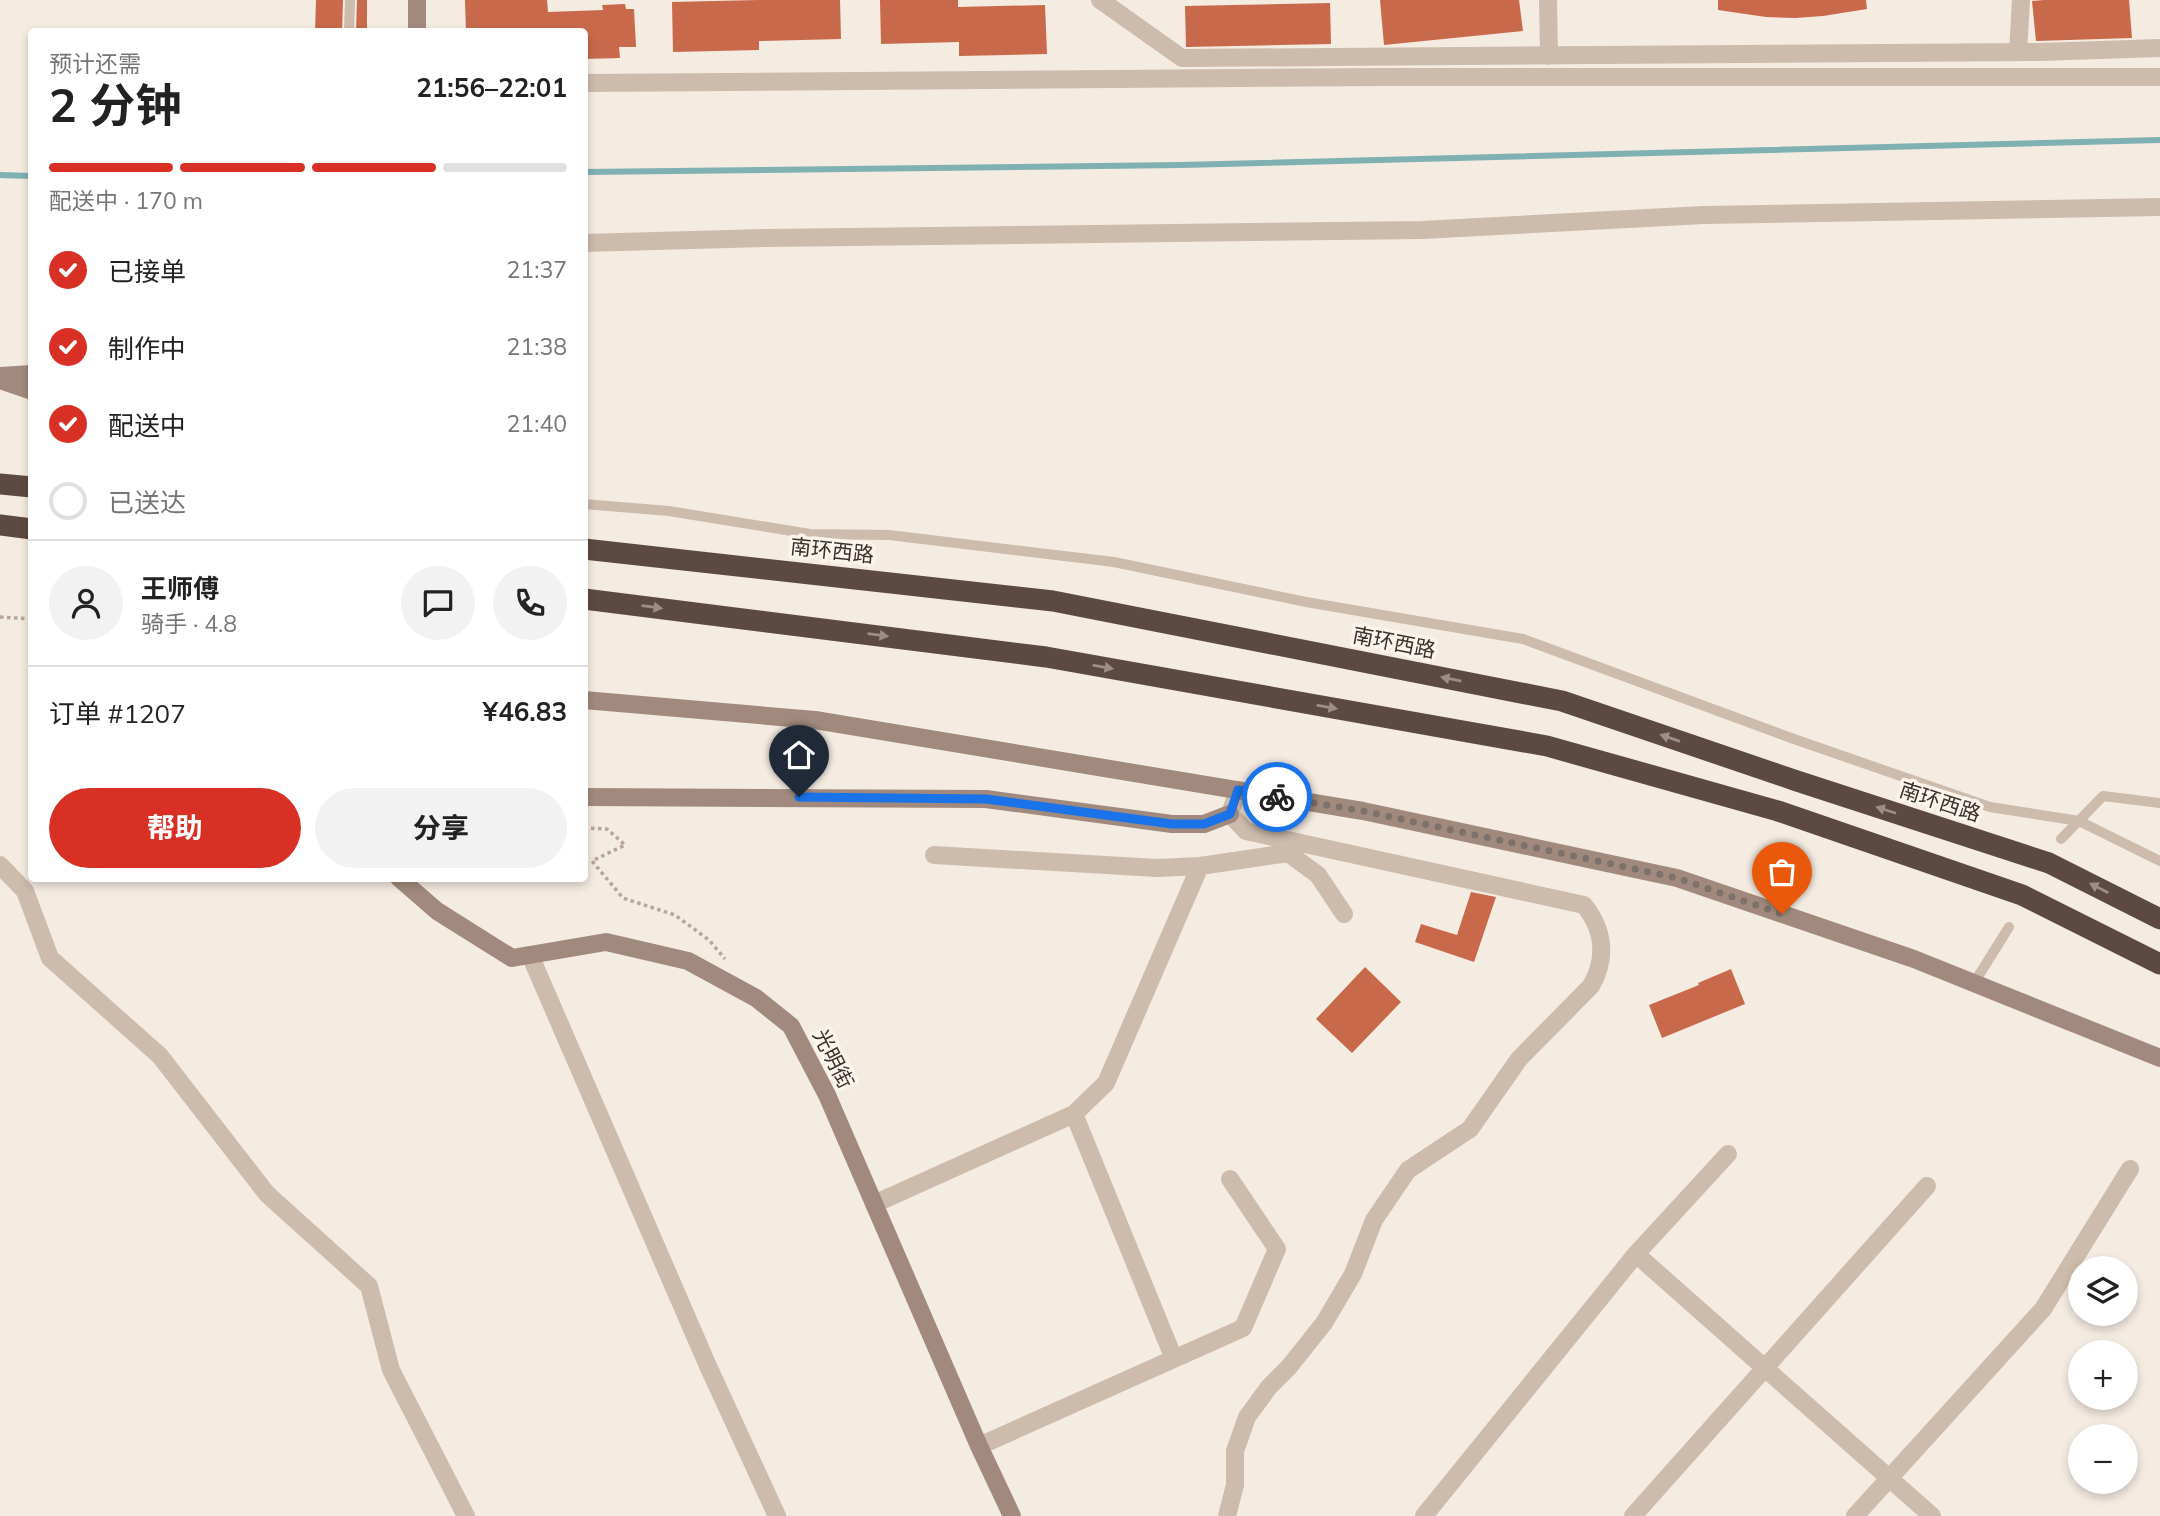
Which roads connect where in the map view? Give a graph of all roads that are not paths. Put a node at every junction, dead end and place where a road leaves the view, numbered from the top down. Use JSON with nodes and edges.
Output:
{"nodes":[{"id":1,"x":350,"y":0,"type":"edge"},
{"id":2,"x":417,"y":0,"type":"edge"},
{"id":3,"x":1100,"y":0,"type":"edge"},
{"id":4,"x":1548,"y":0,"type":"edge"},
{"id":5,"x":2021,"y":0,"type":"edge"},
{"id":6,"x":349,"y":28,"type":"edge"},
{"id":7,"x":417,"y":28,"type":"edge"},
{"id":8,"x":2160,"y":48,"type":"edge"},
{"id":9,"x":2018,"y":52,"type":"junction"},
{"id":10,"x":1549,"y":56,"type":"junction"},
{"id":11,"x":2160,"y":77,"type":"edge"},
{"id":12,"x":588,"y":83,"type":"edge"},
{"id":13,"x":2160,"y":207,"type":"edge"},
{"id":14,"x":588,"y":243,"type":"edge"},
{"id":15,"x":28,"y":374,"type":"edge"},
{"id":16,"x":0,"y":378,"type":"edge"},
{"id":17,"x":28,"y":389,"type":"edge"},
{"id":18,"x":0,"y":484,"type":"edge"},
{"id":19,"x":28,"y":487,"type":"edge"},
{"id":20,"x":588,"y":504,"type":"edge"},
{"id":21,"x":0,"y":525,"type":"edge"},
{"id":22,"x":28,"y":528,"type":"edge"},
{"id":23,"x":588,"y":549,"type":"edge"},
{"id":24,"x":588,"y":600,"type":"edge"},
{"id":25,"x":588,"y":700,"type":"edge"},
{"id":26,"x":1238,"y":790,"type":"junction"},
{"id":27,"x":588,"y":797,"type":"edge"},
{"id":28,"x":2160,"y":803,"type":"edge"},
{"id":29,"x":1230,"y":814,"type":"junction"},
{"id":30,"x":2079,"y":821,"type":"junction"},
{"id":31,"x":2061,"y":839,"type":"dead end"},
{"id":32,"x":1290,"y":847,"type":"junction"},
{"id":33,"x":934,"y":855,"type":"dead end"},
{"id":34,"x":2160,"y":861,"type":"edge"},
{"id":35,"x":0,"y":865,"type":"edge"},
{"id":36,"x":1200,"y":866,"type":"junction"},
{"id":37,"x":404,"y":882,"type":"edge"},
{"id":38,"x":1344,"y":914,"type":"dead end"},
{"id":39,"x":2160,"y":919,"type":"edge"},
{"id":40,"x":2009,"y":927,"type":"dead end"},
{"id":41,"x":530,"y":955,"type":"junction"},
{"id":42,"x":2160,"y":964,"type":"edge"},
{"id":43,"x":1974,"y":983,"type":"junction"},
{"id":44,"x":2160,"y":1058,"type":"edge"},
{"id":45,"x":1074,"y":1114,"type":"junction"},
{"id":46,"x":1728,"y":1154,"type":"dead end"},
{"id":47,"x":2130,"y":1169,"type":"dead end"},
{"id":48,"x":1230,"y":1179,"type":"dead end"},
{"id":49,"x":1927,"y":1186,"type":"dead end"},
{"id":50,"x":874,"y":1204,"type":"junction"},
{"id":51,"x":1636,"y":1254,"type":"junction"},
{"id":52,"x":1174,"y":1359,"type":"junction"},
{"id":53,"x":1765,"y":1368,"type":"junction"},
{"id":54,"x":979,"y":1446,"type":"junction"},
{"id":55,"x":1889,"y":1478,"type":"junction"},
{"id":56,"x":466,"y":1516,"type":"edge"},
{"id":57,"x":777,"y":1516,"type":"edge"},
{"id":58,"x":1012,"y":1516,"type":"edge"},
{"id":59,"x":1227,"y":1516,"type":"edge"},
{"id":60,"x":1424,"y":1516,"type":"edge"},
{"id":61,"x":1633,"y":1516,"type":"edge"},
{"id":62,"x":1855,"y":1516,"type":"edge"},
{"id":63,"x":1932,"y":1516,"type":"edge"}],
"edges":[{"from":1,"to":6,"type":"lane"},
{"from":2,"to":7,"type":"street"},
{"from":3,"to":10,"type":"street"},
{"from":4,"to":10,"type":"street"},
{"from":5,"to":9,"type":"street"},
{"from":8,"to":9,"type":"street"},
{"from":9,"to":10,"type":"street"},
{"from":11,"to":12,"type":"street"},
{"from":13,"to":14,"type":"street"},
{"from":15,"to":16,"type":"street"},
{"from":16,"to":17,"type":"street"},
{"from":18,"to":19,"type":"highway"},
{"from":20,"to":30,"type":"lane"},
{"from":21,"to":22,"type":"highway"},
{"from":39,"to":23,"type":"highway","name":"南环西路","one_way":true},
{"from":24,"to":42,"type":"highway","one_way":true},
{"from":25,"to":26,"type":"street"},
{"from":26,"to":29,"type":"street"},
{"from":26,"to":43,"type":"street"},
{"from":27,"to":29,"type":"street"},
{"from":28,"to":30,"type":"lane"},
{"from":29,"to":32,"type":"street"},
{"from":30,"to":31,"type":"lane"},
{"from":30,"to":34,"type":"lane"},
{"from":32,"to":36,"type":"street"},
{"from":32,"to":38,"type":"street"},
{"from":32,"to":59,"type":"street"},
{"from":33,"to":36,"type":"street"},
{"from":35,"to":56,"type":"street"},
{"from":36,"to":45,"type":"street"},
{"from":37,"to":41,"type":"street","name":"光明街"},
{"from":40,"to":43,"type":"lane"},
{"from":41,"to":50,"type":"street","name":"光明街"},
{"from":41,"to":57,"type":"street"},
{"from":43,"to":44,"type":"street"},
{"from":45,"to":50,"type":"street"},
{"from":45,"to":52,"type":"street"},
{"from":46,"to":51,"type":"street"},
{"from":47,"to":55,"type":"street"},
{"from":48,"to":52,"type":"street"},
{"from":49,"to":53,"type":"street"},
{"from":50,"to":54,"type":"street","name":"光明街"},
{"from":51,"to":53,"type":"street"},
{"from":51,"to":60,"type":"street"},
{"from":52,"to":54,"type":"street"},
{"from":53,"to":55,"type":"street"},
{"from":53,"to":61,"type":"street"},
{"from":54,"to":58,"type":"street","name":"光明街"},
{"from":55,"to":62,"type":"street"},
{"from":55,"to":63,"type":"street"}]}
